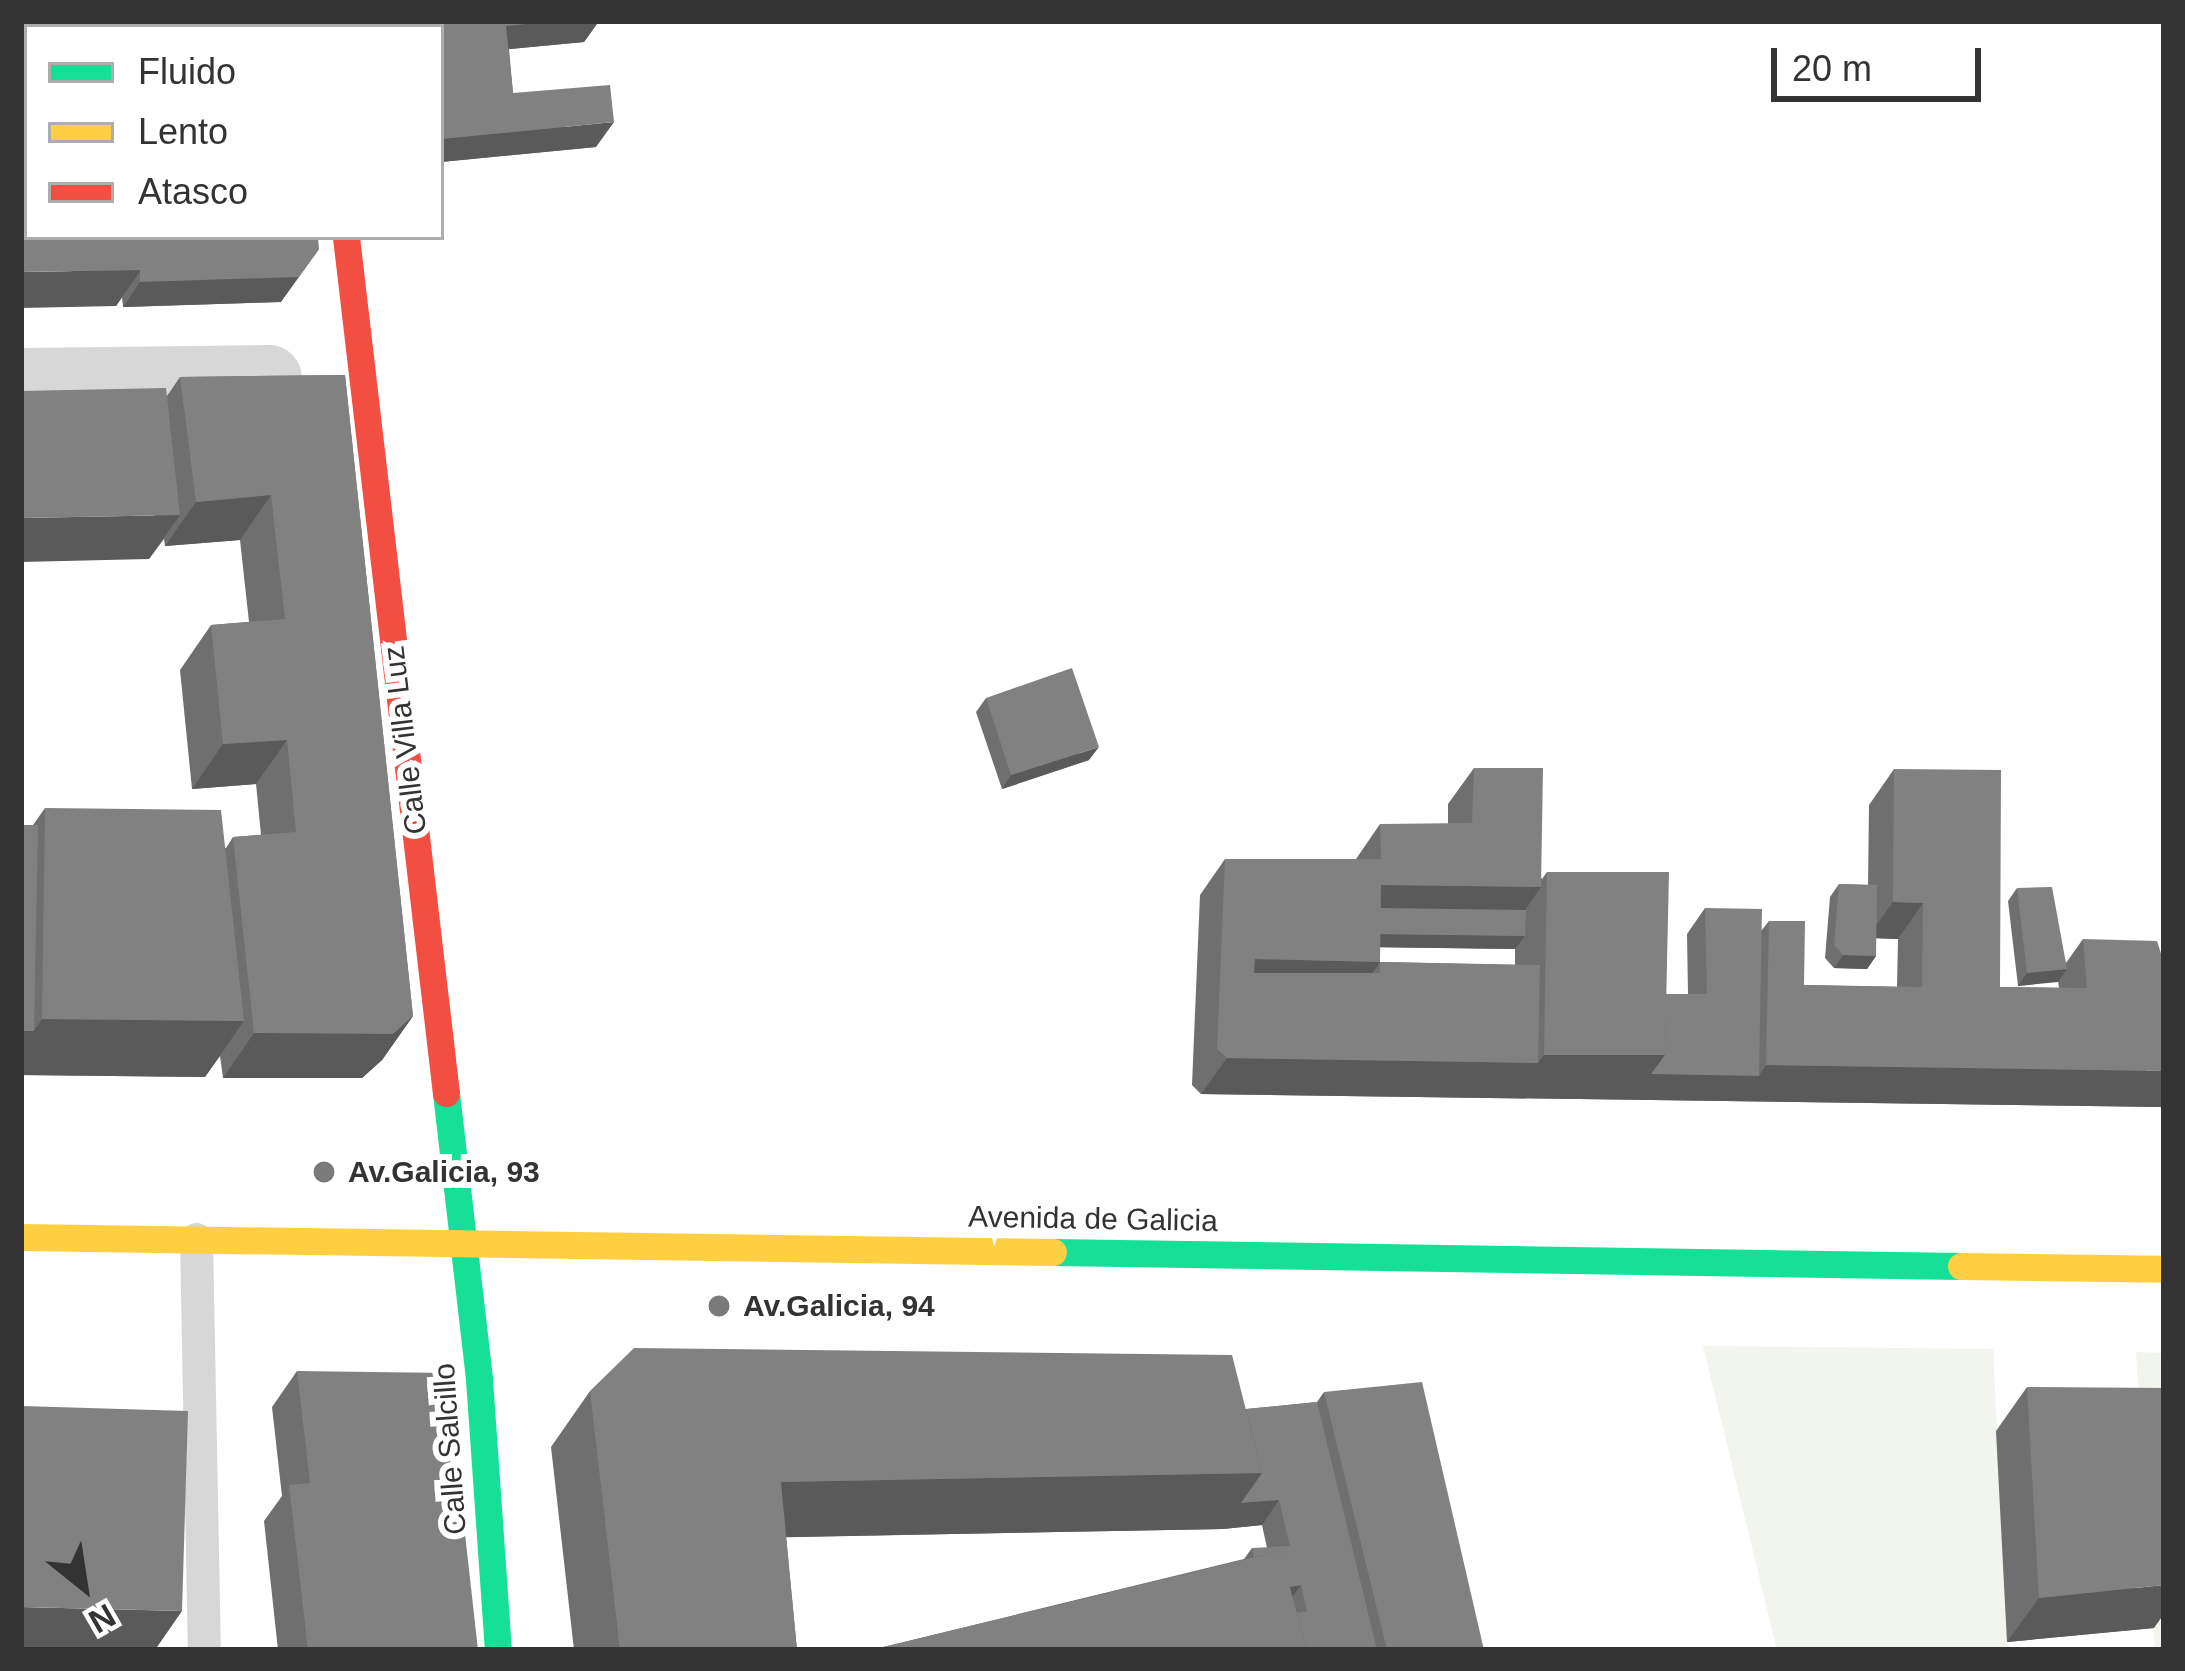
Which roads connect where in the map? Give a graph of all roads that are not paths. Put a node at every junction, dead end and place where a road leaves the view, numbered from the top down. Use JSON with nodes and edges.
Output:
{"nodes":[{"id":1,"x":346,"y":240,"type":"edge"},
{"id":2,"x":363,"y":377,"type":"junction"},
{"id":3,"x":21,"y":380,"type":"edge"},
{"id":4,"x":21,"y":1237,"type":"edge"},
{"id":5,"x":196,"y":1239,"type":"junction"},
{"id":6,"x":463,"y":1243,"type":"junction"},
{"id":7,"x":2164,"y":1269,"type":"edge"},
{"id":8,"x":204,"y":1650,"type":"edge"},
{"id":9,"x":498,"y":1650,"type":"edge"}],
"edges":[{"from":1,"to":2,"type":"main road","name":"Calle Villa Luz"},
{"from":2,"to":3,"type":"street"},
{"from":2,"to":6,"type":"main road","name":"Calle Villa Luz"},
{"from":4,"to":5,"type":"main road","name":"Avenida de Galicia"},
{"from":5,"to":6,"type":"main road","name":"Avenida de Galicia"},
{"from":5,"to":8,"type":"lane"},
{"from":6,"to":7,"type":"main road","name":"Avenida de Galicia"},
{"from":6,"to":9,"type":"main road","name":"Calle Salcillo"}]}
